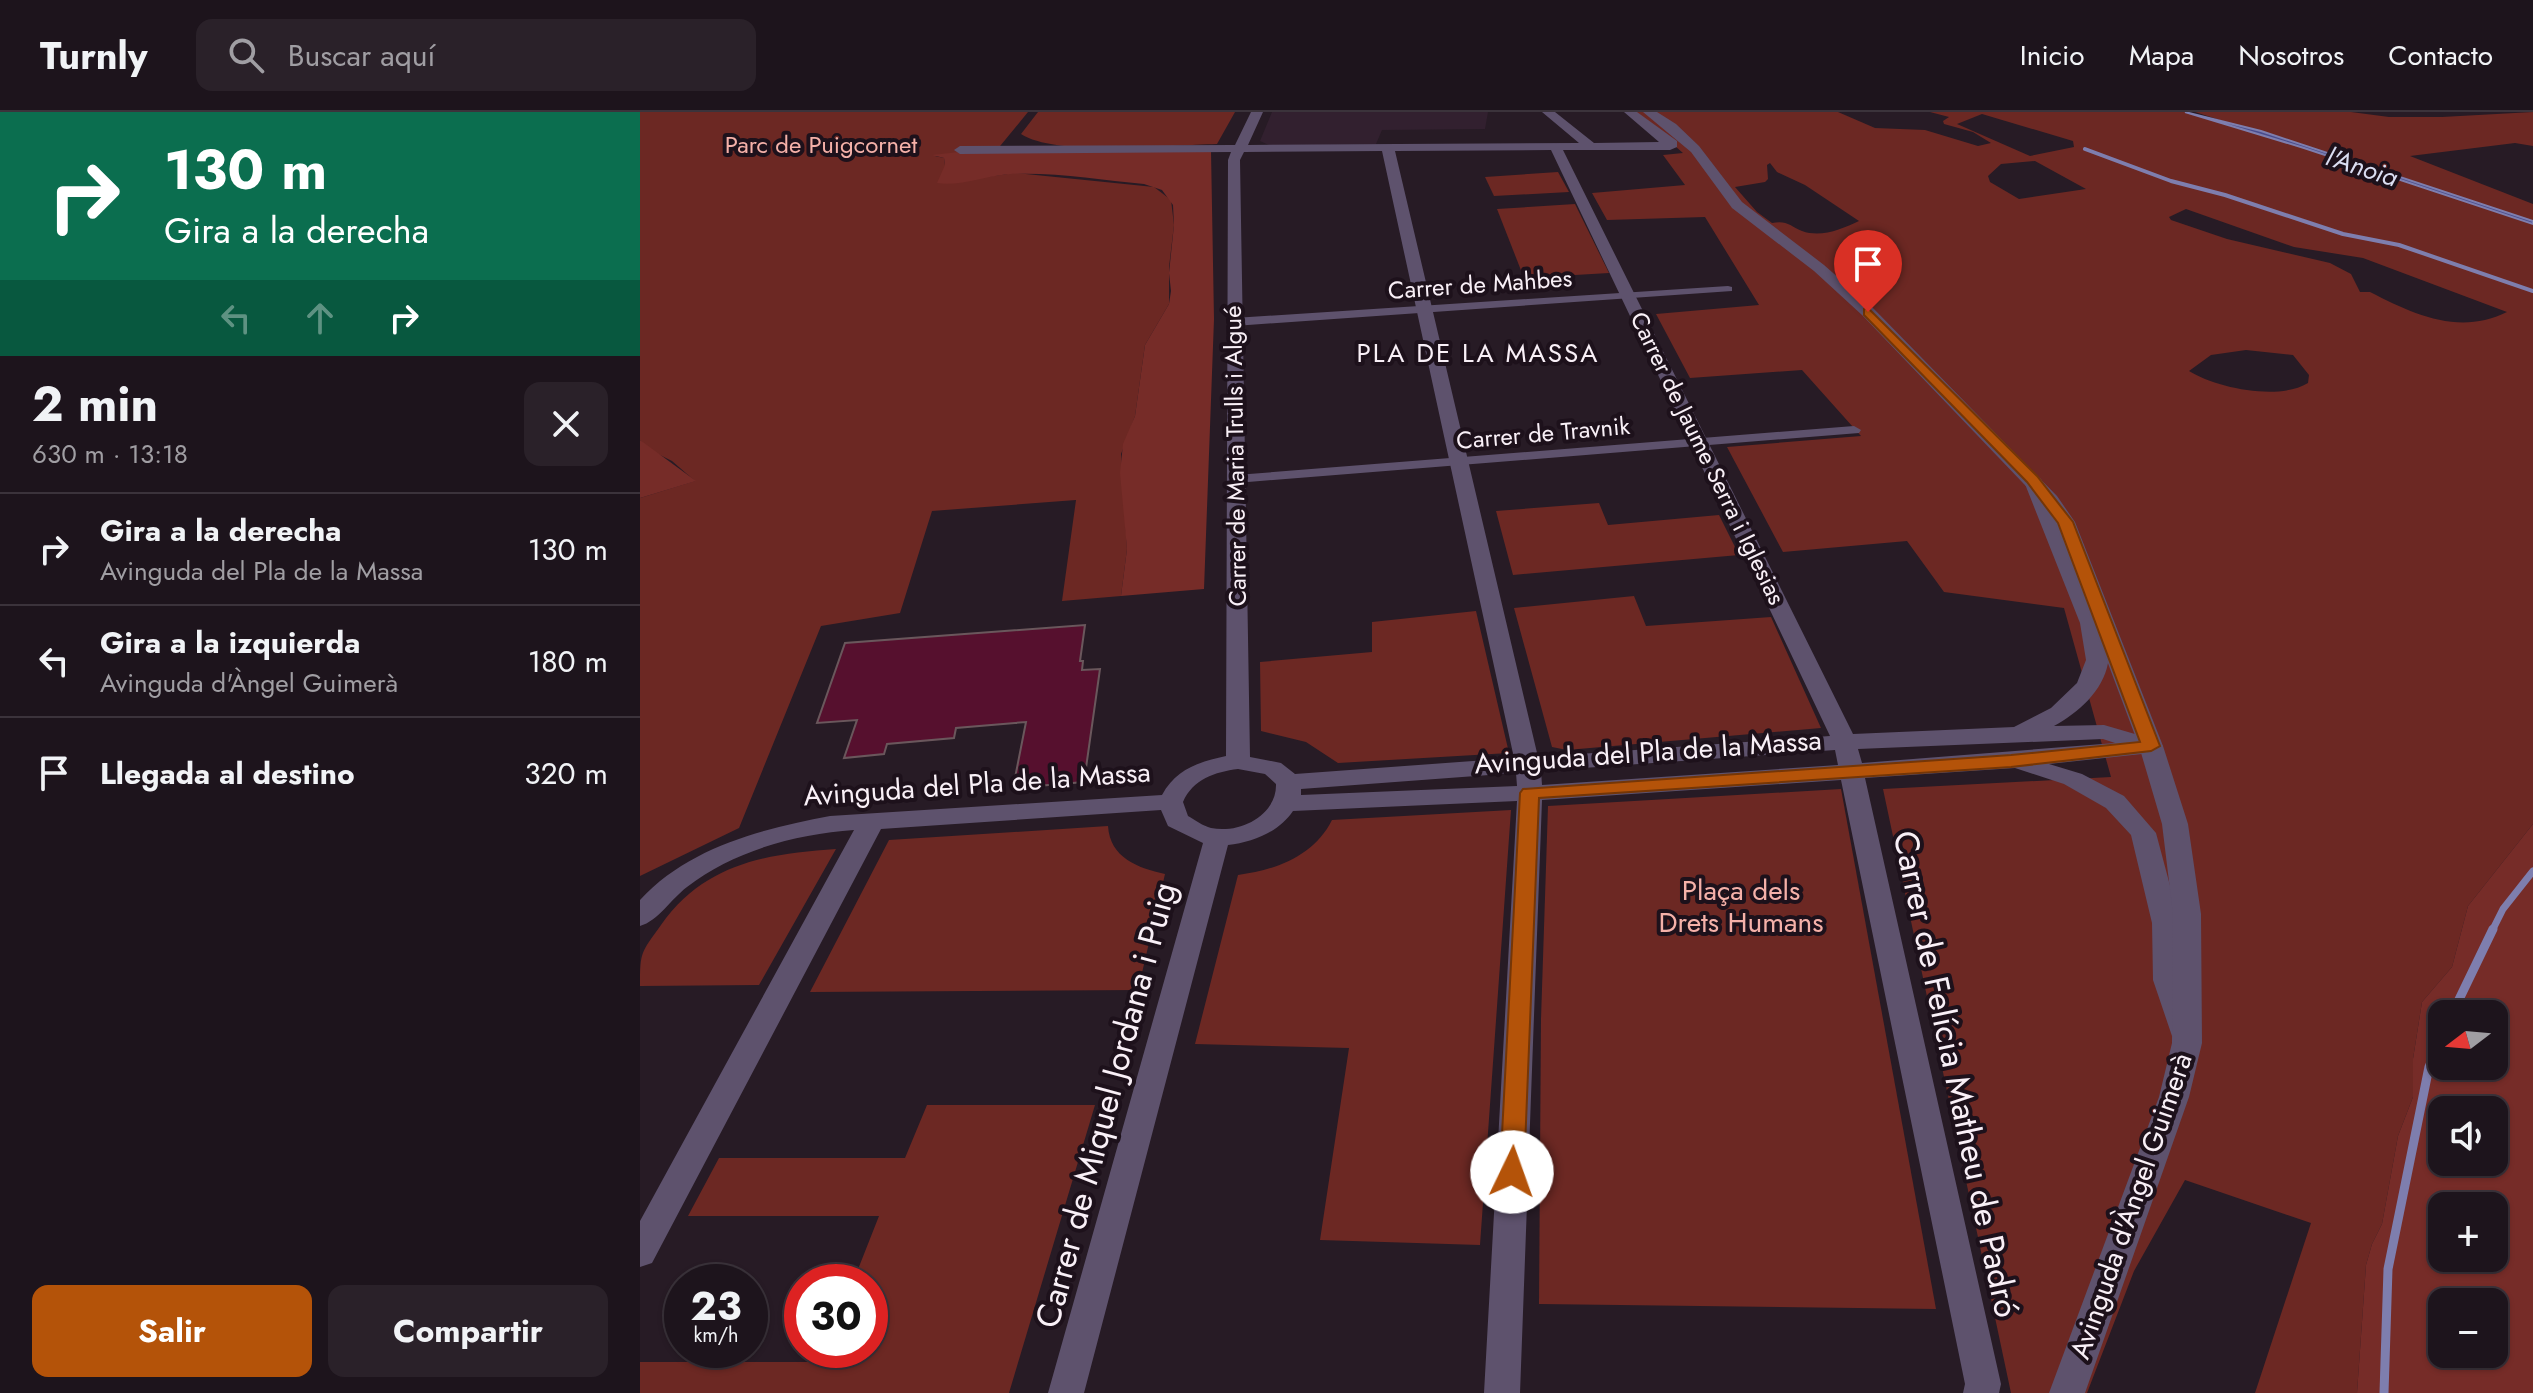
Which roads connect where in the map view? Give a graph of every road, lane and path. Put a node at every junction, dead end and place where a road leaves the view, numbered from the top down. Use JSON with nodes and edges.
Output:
{"nodes":[{"id":1,"x":1257,"y":112,"type":"edge"},
{"id":2,"x":1548,"y":112,"type":"edge"},
{"id":3,"x":1630,"y":112,"type":"edge"},
{"id":4,"x":1649,"y":112,"type":"edge"},
{"id":5,"x":1681,"y":145,"type":"junction"},
{"id":6,"x":1556,"y":148,"type":"junction"},
{"id":7,"x":1593,"y":148,"type":"junction"},
{"id":8,"x":1388,"y":149,"type":"junction"},
{"id":9,"x":960,"y":150,"type":"dead end"},
{"id":10,"x":1238,"y":150,"type":"junction"},
{"id":11,"x":1728,"y":289,"type":"dead end"},
{"id":12,"x":1630,"y":296,"type":"junction"},
{"id":13,"x":1424,"y":310,"type":"junction"},
{"id":14,"x":1234,"y":322,"type":"junction"},
{"id":15,"x":1854,"y":430,"type":"dead end"},
{"id":16,"x":1700,"y":442,"type":"junction"},
{"id":17,"x":1459,"y":462,"type":"junction"},
{"id":18,"x":1236,"y":479,"type":"junction"},
{"id":19,"x":2032,"y":479,"type":"junction"},
{"id":20,"x":1998,"y":735,"type":"junction"},
{"id":21,"x":1845,"y":742,"type":"junction"},
{"id":22,"x":2151,"y":746,"type":"junction"},
{"id":23,"x":2011,"y":761,"type":"junction"},
{"id":24,"x":1238,"y":762,"type":"junction"},
{"id":25,"x":1853,"y":772,"type":"junction"},
{"id":26,"x":1529,"y":780,"type":"junction"},
{"id":27,"x":1289,"y":793,"type":"junction"},
{"id":28,"x":1171,"y":802,"type":"junction"},
{"id":29,"x":872,"y":821,"type":"junction"},
{"id":30,"x":1218,"y":836,"type":"junction"},
{"id":31,"x":640,"y":917,"type":"edge"},
{"id":32,"x":2187,"y":1043,"type":"junction"},
{"id":33,"x":640,"y":1253,"type":"edge"},
{"id":34,"x":1066,"y":1393,"type":"edge"},
{"id":35,"x":1502,"y":1393,"type":"edge"},
{"id":36,"x":1981,"y":1393,"type":"edge"},
{"id":37,"x":2067,"y":1393,"type":"edge"}],
"edges":[{"from":1,"to":10,"type":"street"},
{"from":2,"to":7,"type":"street"},
{"from":3,"to":5,"type":"street","name":"Avinguda d'Àngel Guimerà"},
{"from":4,"to":5,"type":"street","name":"Avinguda d'Àngel Guimerà"},
{"from":5,"to":7,"type":"street"},
{"from":5,"to":19,"type":"street","name":"Avinguda d'Àngel Guimerà"},
{"from":6,"to":7,"type":"street"},
{"from":6,"to":8,"type":"street"},
{"from":6,"to":12,"type":"street","name":"Carrer de Jaume Serra i Iglesias"},
{"from":8,"to":10,"type":"street"},
{"from":8,"to":13,"type":"street"},
{"from":9,"to":10,"type":"street"},
{"from":10,"to":14,"type":"street","name":"Carrer de Maria Trulls i Algué"},
{"from":11,"to":12,"type":"street","name":"Carrer de Mahbes"},
{"from":12,"to":13,"type":"street","name":"Carrer de Mahbes"},
{"from":12,"to":16,"type":"street","name":"Carrer de Jaume Serra i Iglesias"},
{"from":13,"to":14,"type":"street","name":"Carrer de Mahbes"},
{"from":13,"to":17,"type":"street"},
{"from":14,"to":18,"type":"street","name":"Carrer de Maria Trulls i Algué"},
{"from":15,"to":16,"type":"street","name":"Carrer de Travnik"},
{"from":16,"to":17,"type":"street","name":"Carrer de Travnik"},
{"from":16,"to":21,"type":"street","name":"Carrer de Jaume Serra i Iglesias"},
{"from":17,"to":18,"type":"street","name":"Carrer de Travnik"},
{"from":17,"to":26,"type":"street"},
{"from":18,"to":24,"type":"street","name":"Carrer de Maria Trulls i Algué"},
{"from":19,"to":20,"type":"street","name":"Avinguda del Pla de la Massa"},
{"from":19,"to":22,"type":"street","name":"Avinguda d'Àngel Guimerà"},
{"from":20,"to":21,"type":"street","name":"Avinguda del Pla de la Massa"},
{"from":20,"to":22,"type":"street","name":"Avinguda del Pla de la Massa"},
{"from":21,"to":25,"type":"street","name":"Carrer de Jaume Serra i Iglesias"},
{"from":21,"to":26,"type":"street","name":"Avinguda del Pla de la Massa"},
{"from":22,"to":23,"type":"street","name":"Avinguda del Pla de la Massa"},
{"from":22,"to":32,"type":"street","name":"Avinguda d'Àngel Guimerà"},
{"from":23,"to":25,"type":"street","name":"Avinguda del Pla de la Massa"},
{"from":23,"to":32,"type":"street","name":"Avinguda del Pla de la Massa"},
{"from":24,"to":27,"type":"street"},
{"from":24,"to":28,"type":"street"},
{"from":25,"to":26,"type":"street","name":"Avinguda del Pla de la Massa"},
{"from":25,"to":36,"type":"street","name":"Carrer de Felícia Matheu de Padró"},
{"from":26,"to":27,"type":"street","name":"Avinguda del Pla de la Massa"},
{"from":26,"to":35,"type":"street"},
{"from":27,"to":30,"type":"street"},
{"from":28,"to":29,"type":"street","name":"Avinguda del Pla de la Massa"},
{"from":28,"to":30,"type":"street"},
{"from":29,"to":31,"type":"street","name":"Avinguda del Pla de la Massa"},
{"from":29,"to":33,"type":"street"},
{"from":30,"to":34,"type":"street","name":"Carrer de Miquel Jordana i Puig"},
{"from":32,"to":37,"type":"street","name":"Avinguda d'Àngel Guimerà"}]}
